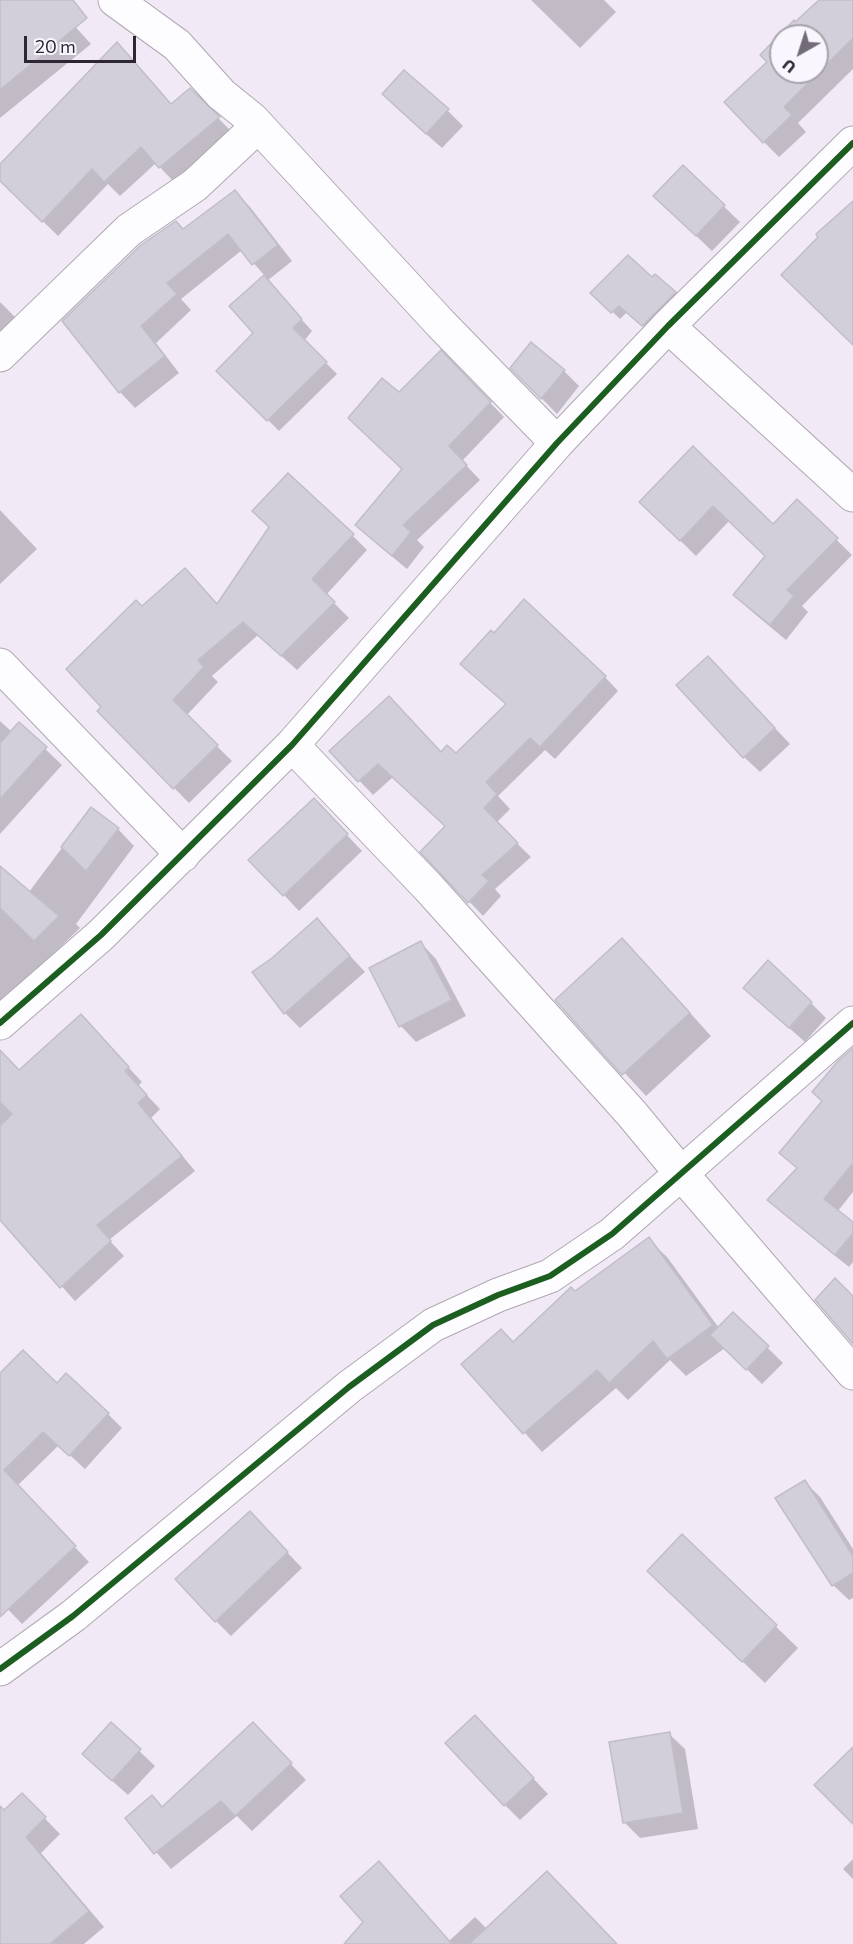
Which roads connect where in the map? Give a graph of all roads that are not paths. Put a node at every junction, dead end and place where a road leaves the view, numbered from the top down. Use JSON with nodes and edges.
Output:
{"nodes":[{"id":1,"x":115,"y":0,"type":"edge"},
{"id":2,"x":258,"y":126,"type":"junction"},
{"id":3,"x":853,"y":143,"type":"edge"},
{"id":4,"x":668,"y":326,"type":"junction"},
{"id":5,"x":0,"y":355,"type":"edge"},
{"id":6,"x":557,"y":443,"type":"junction"},
{"id":7,"x":853,"y":495,"type":"edge"},
{"id":8,"x":0,"y":665,"type":"edge"},
{"id":9,"x":292,"y":746,"type":"junction"},
{"id":10,"x":183,"y":855,"type":"junction"},
{"id":11,"x":0,"y":1023,"type":"edge"},
{"id":12,"x":853,"y":1023,"type":"edge"},
{"id":13,"x":680,"y":1172,"type":"junction"},
{"id":14,"x":853,"y":1373,"type":"edge"},
{"id":15,"x":0,"y":1668,"type":"edge"}],
"edges":[{"from":1,"to":2,"type":"street"},
{"from":2,"to":5,"type":"street"},
{"from":2,"to":6,"type":"street"},
{"from":3,"to":4,"type":"street"},
{"from":4,"to":6,"type":"street"},
{"from":4,"to":7,"type":"street"},
{"from":6,"to":9,"type":"street"},
{"from":8,"to":10,"type":"street"},
{"from":9,"to":10,"type":"street"},
{"from":9,"to":13,"type":"street"},
{"from":10,"to":11,"type":"street"},
{"from":12,"to":13,"type":"street"},
{"from":13,"to":14,"type":"street"},
{"from":13,"to":15,"type":"street"}]}
